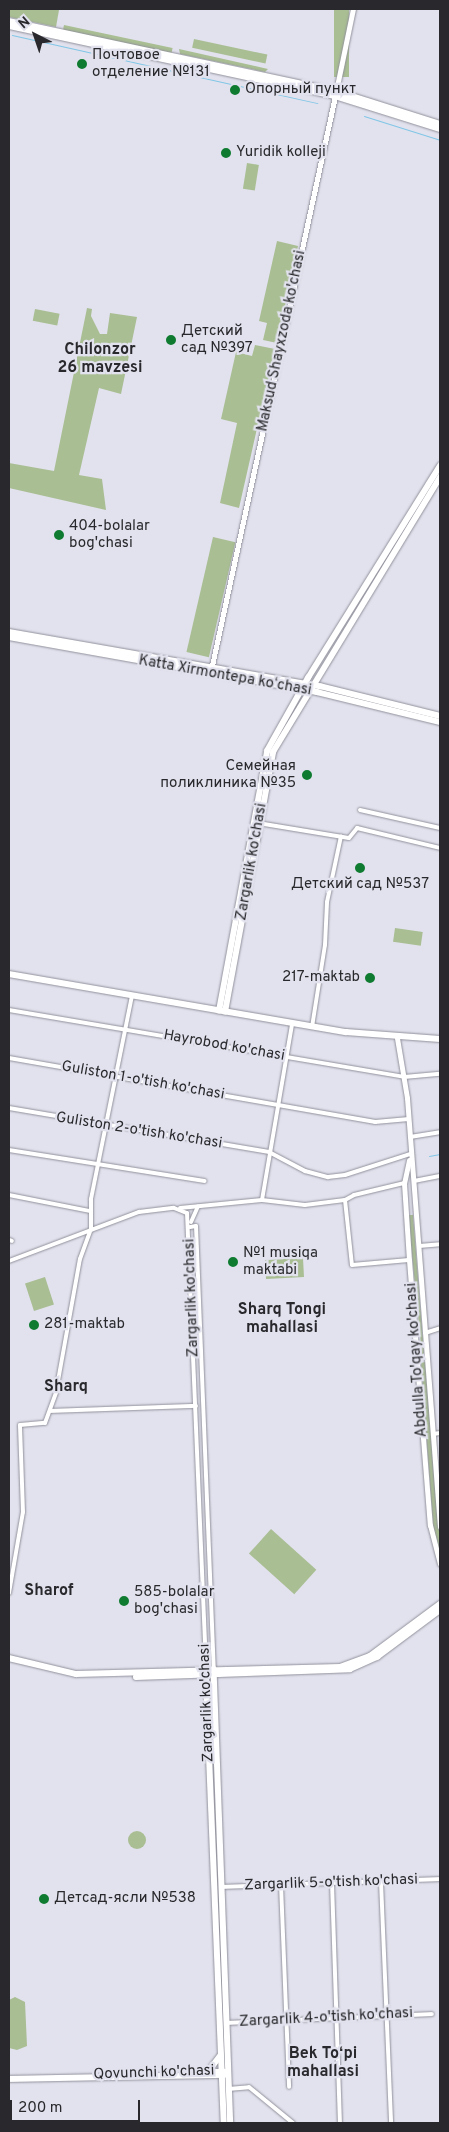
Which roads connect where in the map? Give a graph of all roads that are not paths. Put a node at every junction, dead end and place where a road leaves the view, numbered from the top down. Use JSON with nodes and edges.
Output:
{"nodes":[{"id":1,"x":353,"y":9,"type":"edge"},
{"id":2,"x":9,"y":21,"type":"edge"},
{"id":3,"x":9,"y":26,"type":"edge"},
{"id":4,"x":81,"y":39,"type":"junction"},
{"id":5,"x":335,"y":93,"type":"junction"},
{"id":6,"x":440,"y":124,"type":"edge"},
{"id":7,"x":440,"y":129,"type":"edge"},
{"id":8,"x":440,"y":466,"type":"edge"},
{"id":9,"x":440,"y":478,"type":"edge"},
{"id":10,"x":9,"y":632,"type":"edge"},
{"id":11,"x":9,"y":637,"type":"edge"},
{"id":12,"x":211,"y":670,"type":"junction"},
{"id":13,"x":306,"y":687,"type":"junction"},
{"id":14,"x":440,"y":716,"type":"edge"},
{"id":15,"x":440,"y":722,"type":"edge"},
{"id":16,"x":360,"y":810,"type":"dead end"},
{"id":17,"x":256,"y":823,"type":"junction"},
{"id":18,"x":440,"y":828,"type":"edge"},
{"id":19,"x":340,"y":836,"type":"junction"},
{"id":20,"x":440,"y":848,"type":"edge"},
{"id":21,"x":9,"y":974,"type":"edge"},
{"id":22,"x":132,"y":995,"type":"junction"},
{"id":23,"x":9,"y":1010,"type":"edge"},
{"id":24,"x":222,"y":1011,"type":"junction"},
{"id":25,"x":292,"y":1024,"type":"junction"},
{"id":26,"x":312,"y":1027,"type":"junction"},
{"id":27,"x":126,"y":1029,"type":"junction"},
{"id":28,"x":397,"y":1038,"type":"junction"},
{"id":29,"x":440,"y":1039,"type":"edge"},
{"id":30,"x":287,"y":1056,"type":"junction"},
{"id":31,"x":9,"y":1058,"type":"edge"},
{"id":32,"x":440,"y":1074,"type":"edge"},
{"id":33,"x":118,"y":1076,"type":"junction"},
{"id":34,"x":404,"y":1077,"type":"junction"},
{"id":35,"x":277,"y":1105,"type":"junction"},
{"id":36,"x":9,"y":1108,"type":"edge"},
{"id":37,"x":409,"y":1119,"type":"junction"},
{"id":38,"x":107,"y":1126,"type":"junction"},
{"id":39,"x":440,"y":1132,"type":"edge"},
{"id":40,"x":410,"y":1137,"type":"junction"},
{"id":41,"x":9,"y":1150,"type":"edge"},
{"id":42,"x":269,"y":1152,"type":"junction"},
{"id":43,"x":410,"y":1154,"type":"junction"},
{"id":44,"x":98,"y":1166,"type":"junction"},
{"id":45,"x":440,"y":1176,"type":"edge"},
{"id":46,"x":205,"y":1181,"type":"dead end"},
{"id":47,"x":414,"y":1181,"type":"junction"},
{"id":48,"x":404,"y":1183,"type":"junction"},
{"id":49,"x":9,"y":1195,"type":"edge"},
{"id":50,"x":262,"y":1200,"type":"junction"},
{"id":51,"x":345,"y":1200,"type":"junction"},
{"id":52,"x":203,"y":1205,"type":"junction"},
{"id":53,"x":178,"y":1208,"type":"junction"},
{"id":54,"x":90,"y":1210,"type":"junction"},
{"id":55,"x":416,"y":1211,"type":"junction"},
{"id":56,"x":406,"y":1212,"type":"junction"},
{"id":57,"x":190,"y":1227,"type":"junction"},
{"id":58,"x":91,"y":1228,"type":"junction"},
{"id":59,"x":440,"y":1244,"type":"edge"},
{"id":60,"x":419,"y":1246,"type":"junction"},
{"id":61,"x":9,"y":1260,"type":"edge"},
{"id":62,"x":409,"y":1260,"type":"junction"},
{"id":63,"x":440,"y":1328,"type":"edge"},
{"id":64,"x":426,"y":1333,"type":"junction"},
{"id":65,"x":427,"y":1357,"type":"junction"},
{"id":66,"x":417,"y":1358,"type":"junction"},
{"id":67,"x":196,"y":1406,"type":"junction"},
{"id":68,"x":204,"y":1406,"type":"junction"},
{"id":69,"x":51,"y":1411,"type":"junction"},
{"id":70,"x":440,"y":1433,"type":"edge"},
{"id":71,"x":433,"y":1434,"type":"junction"},
{"id":72,"x":440,"y":1526,"type":"edge"},
{"id":73,"x":201,"y":1528,"type":"junction"},
{"id":74,"x":208,"y":1528,"type":"junction"},
{"id":75,"x":440,"y":1564,"type":"edge"},
{"id":76,"x":9,"y":1593,"type":"edge"},
{"id":77,"x":440,"y":1604,"type":"edge"},
{"id":78,"x":440,"y":1610,"type":"edge"},
{"id":79,"x":204,"y":1614,"type":"junction"},
{"id":80,"x":212,"y":1614,"type":"junction"},
{"id":81,"x":9,"y":1658,"type":"edge"},
{"id":82,"x":9,"y":1662,"type":"edge"},
{"id":83,"x":214,"y":1671,"type":"junction"},
{"id":84,"x":206,"y":1672,"type":"junction"},
{"id":85,"x":212,"y":1846,"type":"junction"},
{"id":86,"x":221,"y":1846,"type":"junction"},
{"id":87,"x":440,"y":1879,"type":"edge"},
{"id":88,"x":381,"y":1882,"type":"junction"},
{"id":89,"x":332,"y":1883,"type":"junction"},
{"id":90,"x":281,"y":1885,"type":"junction"},
{"id":91,"x":214,"y":1887,"type":"junction"},
{"id":92,"x":222,"y":1887,"type":"junction"},
{"id":93,"x":432,"y":2014,"type":"dead end"},
{"id":94,"x":386,"y":2015,"type":"junction"},
{"id":95,"x":338,"y":2017,"type":"junction"},
{"id":96,"x":286,"y":2020,"type":"junction"},
{"id":97,"x":220,"y":2023,"type":"junction"},
{"id":98,"x":227,"y":2023,"type":"junction"},
{"id":99,"x":221,"y":2054,"type":"junction"},
{"id":100,"x":207,"y":2072,"type":"junction"},
{"id":101,"x":229,"y":2073,"type":"junction"},
{"id":102,"x":222,"y":2074,"type":"junction"},
{"id":103,"x":9,"y":2075,"type":"edge"},
{"id":104,"x":9,"y":2079,"type":"edge"},
{"id":105,"x":289,"y":2087,"type":"dead end"},
{"id":106,"x":222,"y":2089,"type":"junction"},
{"id":107,"x":230,"y":2089,"type":"junction"},
{"id":108,"x":290,"y":2122,"type":"edge"},
{"id":109,"x":224,"y":2123,"type":"edge"},
{"id":110,"x":231,"y":2123,"type":"edge"},
{"id":111,"x":340,"y":2123,"type":"edge"},
{"id":112,"x":391,"y":2123,"type":"edge"}],
"edges":[{"from":1,"to":5,"type":"street","name":"Maksud Shayxzoda ko'chasi"},
{"from":2,"to":4,"type":"main road"},
{"from":3,"to":4,"type":"main road"},
{"from":4,"to":5,"type":"main road"},
{"from":5,"to":6,"type":"main road"},
{"from":5,"to":7,"type":"main road"},
{"from":5,"to":12,"type":"street","name":"Maksud Shayxzoda ko'chasi"},
{"from":8,"to":13,"type":"main road","name":"Zargarlik ko'chasi"},
{"from":9,"to":13,"type":"main road","name":"Zargarlik ko'chasi"},
{"from":10,"to":12,"type":"main road","name":"Katta Xirmontepa koʻchasi"},
{"from":11,"to":12,"type":"main road","name":"Katta Xirmontepa koʻchasi"},
{"from":12,"to":13,"type":"main road","name":"Katta Xirmontepa koʻchasi"},
{"from":13,"to":14,"type":"main road","name":"Katta Xirmontepa koʻchasi"},
{"from":13,"to":15,"type":"main road","name":"Katta Xirmontepa koʻchasi"},
{"from":13,"to":17,"type":"main road","name":"Zargarlik ko'chasi"},
{"from":16,"to":18,"type":"street"},
{"from":17,"to":19,"type":"street"},
{"from":17,"to":24,"type":"main road","name":"Zargarlik ko'chasi"},
{"from":19,"to":20,"type":"street"},
{"from":19,"to":26,"type":"street"},
{"from":21,"to":22,"type":"main road"},
{"from":22,"to":24,"type":"main road"},
{"from":22,"to":27,"type":"street"},
{"from":23,"to":27,"type":"street","name":"Hayrobod ko'chasi"},
{"from":24,"to":25,"type":"main road"},
{"from":25,"to":26,"type":"main road"},
{"from":25,"to":30,"type":"street"},
{"from":26,"to":28,"type":"main road"},
{"from":27,"to":30,"type":"street","name":"Hayrobod ko'chasi"},
{"from":27,"to":33,"type":"street"},
{"from":28,"to":29,"type":"main road"},
{"from":28,"to":34,"type":"street","name":"Abdulla To'qay ko'chasi"},
{"from":30,"to":34,"type":"street","name":"Hayrobod ko'chasi"},
{"from":30,"to":35,"type":"street"},
{"from":31,"to":33,"type":"street","name":"Guliston 1-o'tish ko'chasi"},
{"from":32,"to":34,"type":"street","name":"Hayrobod ko'chasi"},
{"from":33,"to":35,"type":"street","name":"Guliston 1-o'tish ko'chasi"},
{"from":33,"to":38,"type":"street"},
{"from":34,"to":37,"type":"street","name":"Abdulla To'qay ko'chasi"},
{"from":35,"to":37,"type":"street","name":"Guliston 1-o'tish ko'chasi"},
{"from":35,"to":42,"type":"street"},
{"from":36,"to":38,"type":"street","name":"Guliston 2-o'tish ko'chasi"},
{"from":37,"to":40,"type":"street","name":"Abdulla To'qay ko'chasi"},
{"from":38,"to":42,"type":"street","name":"Guliston 2-o'tish ko'chasi"},
{"from":38,"to":44,"type":"street"},
{"from":39,"to":40,"type":"street"},
{"from":40,"to":43,"type":"street","name":"Abdulla To'qay ko'chasi"},
{"from":41,"to":44,"type":"street"},
{"from":42,"to":43,"type":"street","name":"Guliston 2-o'tish ko'chasi"},
{"from":42,"to":50,"type":"street"},
{"from":43,"to":47,"type":"street","name":"Abdulla To'qay ko'chasi"},
{"from":43,"to":48,"type":"street","name":"Abdulla To'qay ko'chasi"},
{"from":44,"to":46,"type":"street"},
{"from":44,"to":54,"type":"street"},
{"from":45,"to":47,"type":"street"},
{"from":47,"to":55,"type":"street","name":"Abdulla To'qay ko'chasi"},
{"from":48,"to":51,"type":"street"},
{"from":48,"to":56,"type":"street","name":"Abdulla To'qay ko'chasi"},
{"from":49,"to":54,"type":"street"},
{"from":50,"to":51,"type":"street"},
{"from":50,"to":52,"type":"street"},
{"from":51,"to":62,"type":"street"},
{"from":52,"to":53,"type":"street"},
{"from":52,"to":57,"type":"street"},
{"from":53,"to":57,"type":"street"},
{"from":53,"to":58,"type":"street"},
{"from":54,"to":58,"type":"street"},
{"from":55,"to":56,"type":"street"},
{"from":55,"to":60,"type":"street","name":"Abdulla To'qay ko'chasi"},
{"from":56,"to":62,"type":"street","name":"Abdulla To'qay ko'chasi"},
{"from":57,"to":67,"type":"street","name":"Zargarlik ko'chasi"},
{"from":57,"to":68,"type":"street","name":"Zargarlik ko'chasi"},
{"from":58,"to":61,"type":"street"},
{"from":58,"to":69,"type":"street"},
{"from":59,"to":60,"type":"street"},
{"from":60,"to":64,"type":"street","name":"Abdulla To'qay ko'chasi"},
{"from":62,"to":66,"type":"street","name":"Abdulla To'qay ko'chasi"},
{"from":63,"to":64,"type":"street"},
{"from":64,"to":65,"type":"street","name":"Abdulla To'qay ko'chasi"},
{"from":65,"to":66,"type":"street"},
{"from":65,"to":71,"type":"street","name":"Abdulla To'qay ko'chasi"},
{"from":66,"to":75,"type":"street","name":"Abdulla To'qay ko'chasi"},
{"from":67,"to":68,"type":"street"},
{"from":67,"to":69,"type":"street"},
{"from":67,"to":73,"type":"street","name":"Zargarlik ko'chasi"},
{"from":68,"to":74,"type":"street","name":"Zargarlik ko'chasi"},
{"from":69,"to":76,"type":"street"},
{"from":70,"to":71,"type":"street"},
{"from":71,"to":72,"type":"street","name":"Abdulla To'qay ko'chasi"},
{"from":73,"to":74,"type":"street"},
{"from":73,"to":79,"type":"street","name":"Zargarlik ko'chasi"},
{"from":74,"to":80,"type":"street","name":"Zargarlik ko'chasi"},
{"from":77,"to":83,"type":"main road"},
{"from":78,"to":83,"type":"main road"},
{"from":79,"to":80,"type":"street"},
{"from":79,"to":84,"type":"street","name":"Zargarlik ko'chasi"},
{"from":80,"to":83,"type":"street","name":"Zargarlik ko'chasi"},
{"from":81,"to":84,"type":"main road"},
{"from":82,"to":84,"type":"main road"},
{"from":83,"to":84,"type":"main road"},
{"from":83,"to":86,"type":"main road","name":"Zargarlik ko'chasi"},
{"from":84,"to":85,"type":"main road","name":"Zargarlik ko'chasi"},
{"from":85,"to":86,"type":"main road"},
{"from":85,"to":91,"type":"main road","name":"Zargarlik ko'chasi"},
{"from":86,"to":92,"type":"main road","name":"Zargarlik ko'chasi"},
{"from":87,"to":88,"type":"street","name":"Zargarlik 5-o'tish ko'chasi"},
{"from":88,"to":89,"type":"street","name":"Zargarlik 5-o'tish ko'chasi"},
{"from":88,"to":94,"type":"street"},
{"from":89,"to":90,"type":"street","name":"Zargarlik 5-o'tish ko'chasi"},
{"from":89,"to":95,"type":"street"},
{"from":90,"to":92,"type":"street","name":"Zargarlik 5-o'tish ko'chasi"},
{"from":90,"to":96,"type":"street"},
{"from":91,"to":92,"type":"main road"},
{"from":91,"to":97,"type":"main road","name":"Zargarlik ko'chasi"},
{"from":92,"to":98,"type":"main road","name":"Zargarlik ko'chasi"},
{"from":93,"to":94,"type":"street","name":"Zargarlik 4-o'tish ko'chasi"},
{"from":94,"to":95,"type":"street","name":"Zargarlik 4-o'tish ko'chasi"},
{"from":94,"to":112,"type":"street"},
{"from":95,"to":96,"type":"street","name":"Zargarlik 4-o'tish ko'chasi"},
{"from":95,"to":111,"type":"street"},
{"from":96,"to":98,"type":"street","name":"Zargarlik 4-o'tish ko'chasi"},
{"from":96,"to":105,"type":"street"},
{"from":97,"to":98,"type":"main road","name":"Zargarlik 4-o'tish ko'chasi"},
{"from":97,"to":99,"type":"main road","name":"Zargarlik ko'chasi"},
{"from":98,"to":101,"type":"main road","name":"Zargarlik ko'chasi"},
{"from":99,"to":100,"type":"main road"},
{"from":99,"to":102,"type":"main road","name":"Zargarlik ko'chasi"},
{"from":100,"to":102,"type":"main road","name":"Qovunchi ko'chasi"},
{"from":100,"to":103,"type":"main road","name":"Qovunchi ko'chasi"},
{"from":101,"to":102,"type":"main road","name":"Qovunchi ko'chasi"},
{"from":101,"to":107,"type":"main road","name":"Zargarlik ko'chasi"},
{"from":102,"to":104,"type":"main road","name":"Qovunchi ko'chasi"},
{"from":102,"to":106,"type":"main road","name":"Zargarlik ko'chasi"},
{"from":106,"to":107,"type":"street"},
{"from":106,"to":109,"type":"main road","name":"Zargarlik ko'chasi"},
{"from":107,"to":108,"type":"street"},
{"from":107,"to":110,"type":"main road","name":"Zargarlik ko'chasi"}]}
